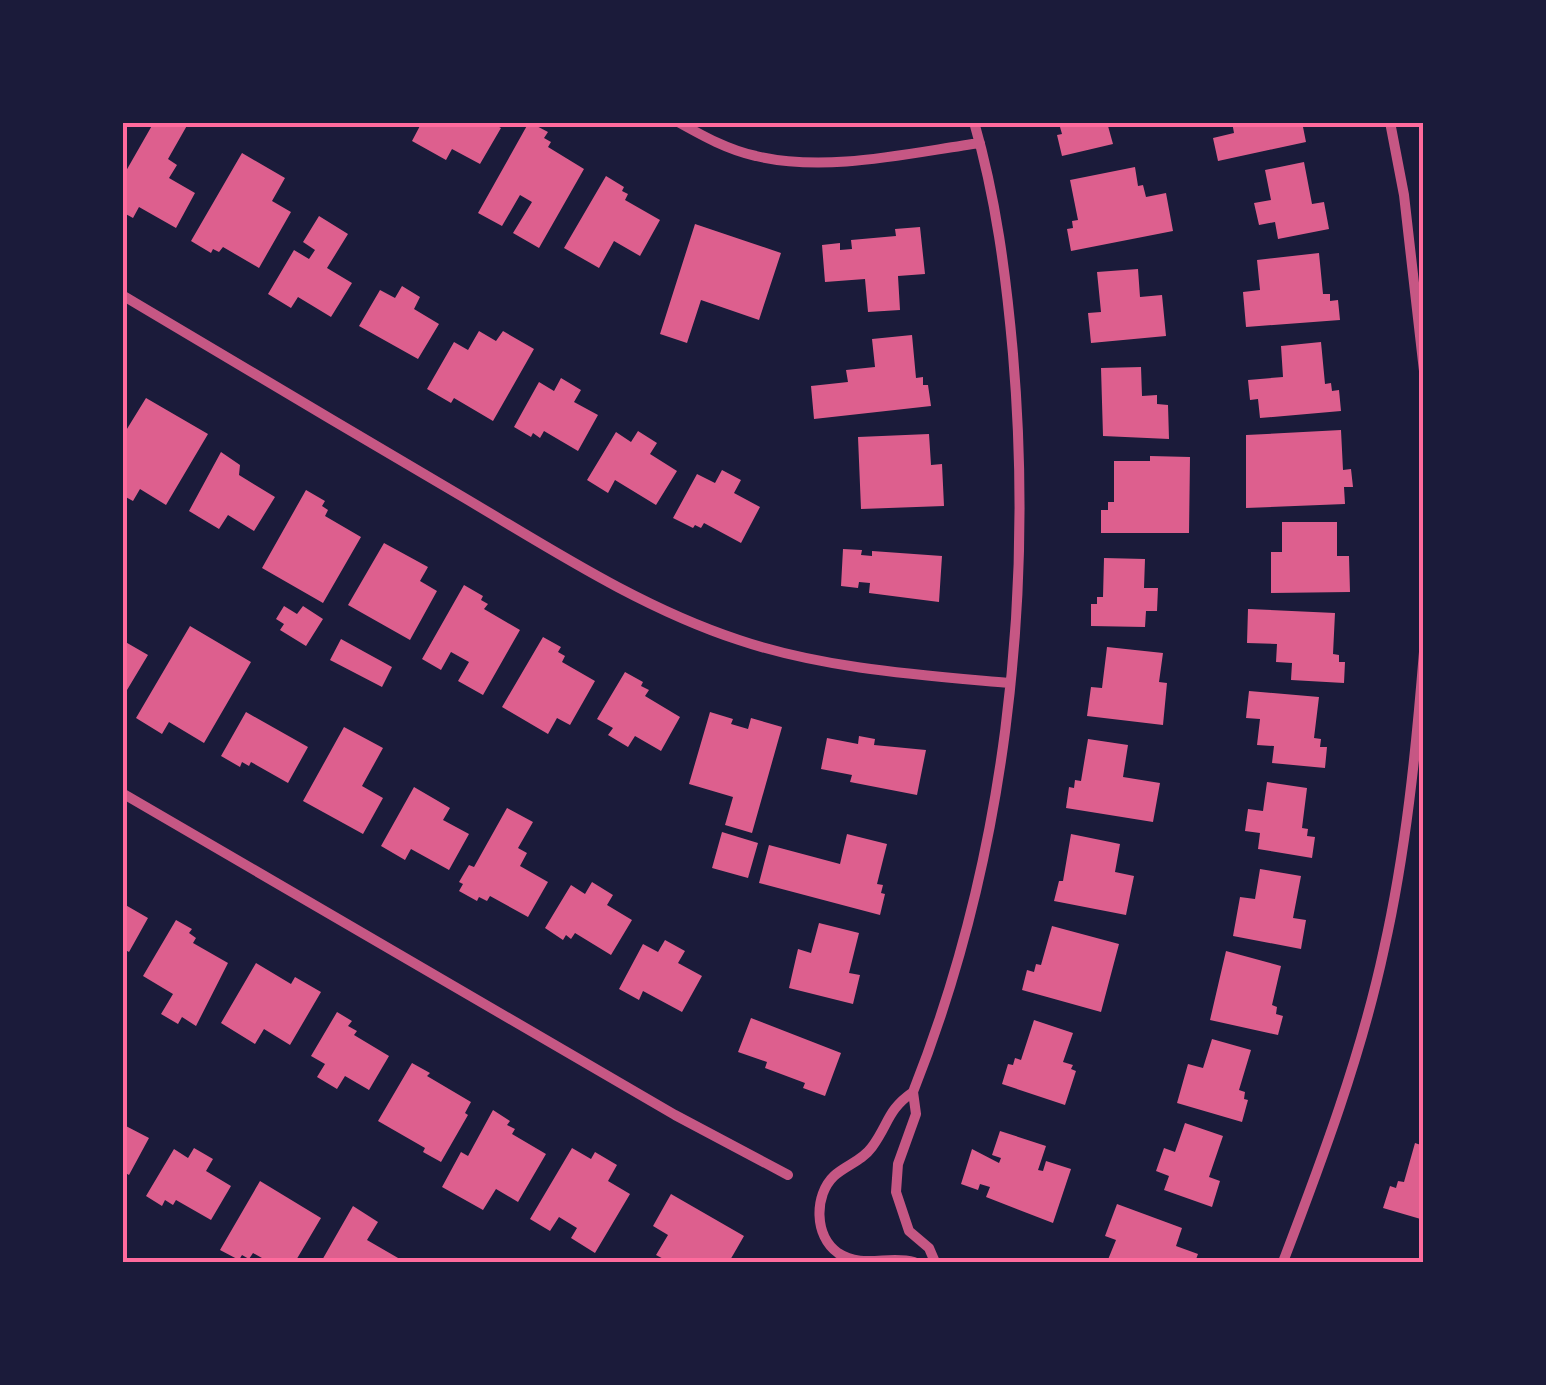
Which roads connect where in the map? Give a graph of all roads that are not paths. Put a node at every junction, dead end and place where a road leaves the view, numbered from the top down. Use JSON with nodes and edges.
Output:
{"nodes":[{"id":1,"x":678,"y":122,"type":"edge"},
{"id":2,"x":974,"y":122,"type":"edge"},
{"id":3,"x":1390,"y":122,"type":"edge"},
{"id":4,"x":980,"y":144,"type":"junction"},
{"id":5,"x":122,"y":296,"type":"edge"},
{"id":6,"x":1424,"y":371,"type":"edge"},
{"id":7,"x":1424,"y":652,"type":"edge"},
{"id":8,"x":1009,"y":683,"type":"junction"},
{"id":9,"x":122,"y":794,"type":"edge"},
{"id":10,"x":913,"y":1092,"type":"junction"},
{"id":11,"x":788,"y":1175,"type":"dead end"},
{"id":12,"x":914,"y":1262,"type":"edge"},
{"id":13,"x":933,"y":1262,"type":"edge"},
{"id":14,"x":1283,"y":1262,"type":"edge"}],
"edges":[{"from":1,"to":4,"type":"street"},
{"from":2,"to":4,"type":"street"},
{"from":3,"to":6,"type":"street"},
{"from":4,"to":8,"type":"street"},
{"from":5,"to":8,"type":"street"},
{"from":7,"to":14,"type":"street"},
{"from":8,"to":10,"type":"street"},
{"from":9,"to":11,"type":"street"},
{"from":10,"to":12,"type":"street"},
{"from":10,"to":13,"type":"street"}]}
